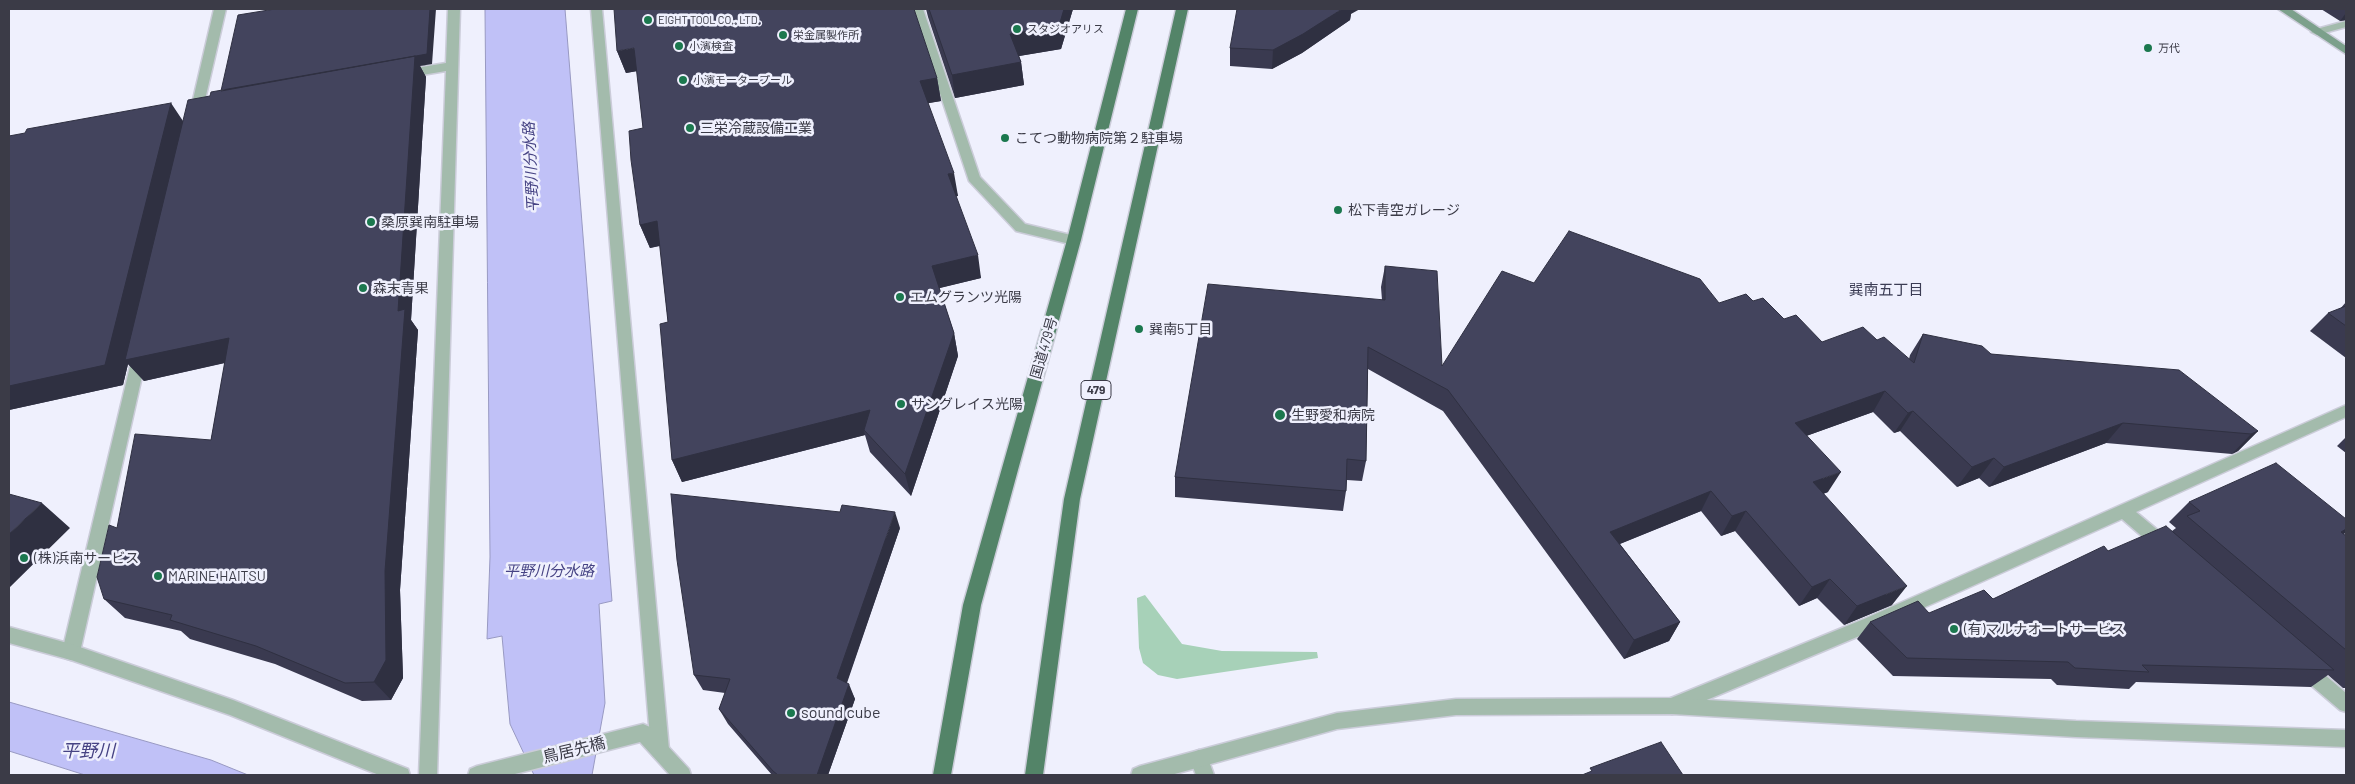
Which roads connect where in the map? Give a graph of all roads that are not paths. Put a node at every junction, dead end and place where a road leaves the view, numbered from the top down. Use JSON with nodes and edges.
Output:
{"nodes":[{"id":1,"x":220,"y":9,"type":"edge"},
{"id":2,"x":454,"y":9,"type":"edge"},
{"id":3,"x":596,"y":9,"type":"edge"},
{"id":4,"x":917,"y":9,"type":"edge"},
{"id":5,"x":1132,"y":9,"type":"edge"},
{"id":6,"x":1182,"y":9,"type":"edge"},
{"id":7,"x":2284,"y":9,"type":"edge"},
{"id":8,"x":2346,"y":24,"type":"edge"},
{"id":9,"x":2317,"y":32,"type":"junction"},
{"id":10,"x":2346,"y":51,"type":"edge"},
{"id":11,"x":452,"y":66,"type":"junction"},
{"id":12,"x":396,"y":76,"type":"edge"},
{"id":13,"x":192,"y":131,"type":"edge"},
{"id":14,"x":1074,"y":240,"type":"junction"},
{"id":15,"x":142,"y":343,"type":"edge"},
{"id":16,"x":2346,"y":411,"type":"edge"},
{"id":17,"x":2123,"y":510,"type":"junction"},
{"id":18,"x":2175,"y":555,"type":"edge"},
{"id":19,"x":9,"y":635,"type":"edge"},
{"id":20,"x":71,"y":652,"type":"junction"},
{"id":21,"x":2294,"y":659,"type":"edge"},
{"id":22,"x":2346,"y":704,"type":"edge"},
{"id":23,"x":1672,"y":706,"type":"junction"},
{"id":24,"x":2346,"y":739,"type":"edge"},
{"id":25,"x":660,"y":750,"type":"junction"},
{"id":26,"x":1202,"y":767,"type":"edge"},
{"id":27,"x":401,"y":775,"type":"edge"},
{"id":28,"x":428,"y":775,"type":"edge"},
{"id":29,"x":477,"y":775,"type":"edge"},
{"id":30,"x":682,"y":775,"type":"edge"},
{"id":31,"x":942,"y":775,"type":"edge"},
{"id":32,"x":1034,"y":775,"type":"edge"},
{"id":33,"x":1140,"y":775,"type":"edge"}],
"edges":[{"from":1,"to":13,"type":"street"},
{"from":2,"to":11,"type":"street"},
{"from":3,"to":25,"type":"street"},
{"from":4,"to":14,"type":"street"},
{"from":5,"to":14,"type":"highway","name":"国道479号"},
{"from":6,"to":32,"type":"highway","number":"479"},
{"from":7,"to":9,"type":"main road"},
{"from":8,"to":9,"type":"street"},
{"from":9,"to":10,"type":"main road"},
{"from":11,"to":12,"type":"street"},
{"from":11,"to":28,"type":"street"},
{"from":14,"to":31,"type":"highway","name":"国道479号"},
{"from":15,"to":20,"type":"street"},
{"from":16,"to":17,"type":"street"},
{"from":17,"to":18,"type":"street"},
{"from":17,"to":23,"type":"street"},
{"from":19,"to":20,"type":"street"},
{"from":20,"to":27,"type":"street"},
{"from":21,"to":22,"type":"street"},
{"from":23,"to":24,"type":"street"},
{"from":23,"to":26,"type":"street"},
{"from":25,"to":29,"type":"street","name":"鳥居先橋"},
{"from":25,"to":30,"type":"street"},
{"from":26,"to":33,"type":"street"}]}
